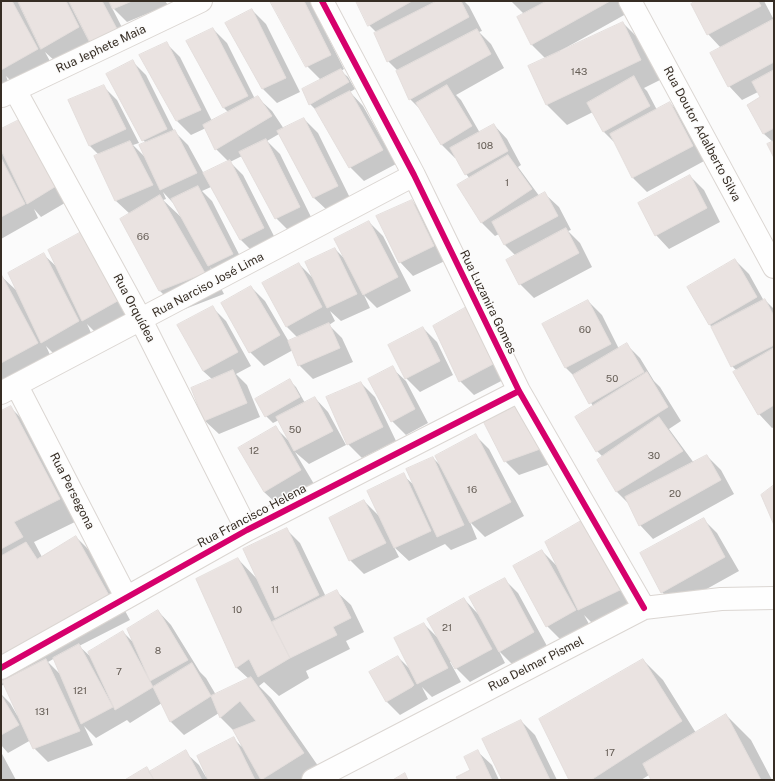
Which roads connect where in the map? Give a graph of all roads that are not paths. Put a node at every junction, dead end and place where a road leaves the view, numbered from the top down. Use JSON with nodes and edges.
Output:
{"nodes":[{"id":1,"x":201,"y":1,"type":"edge"},
{"id":2,"x":322,"y":1,"type":"edge"},
{"id":3,"x":630,"y":1,"type":"edge"},
{"id":4,"x":8,"y":93,"type":"edge"},
{"id":5,"x":414,"y":175,"type":"junction"},
{"id":6,"x":774,"y":266,"type":"edge"},
{"id":7,"x":141,"y":320,"type":"junction"},
{"id":8,"x":9,"y":390,"type":"edge"},
{"id":9,"x":518,"y":391,"type":"junction"},
{"id":10,"x":247,"y":530,"type":"junction"},
{"id":11,"x":126,"y":597,"type":"junction"},
{"id":12,"x":774,"y":598,"type":"edge"},
{"id":13,"x":644,"y":608,"type":"junction"},
{"id":14,"x":1,"y":668,"type":"edge"},
{"id":15,"x":313,"y":780,"type":"edge"}],
"edges":[{"from":1,"to":4,"type":"street","name":"Rua Jephete Maia"},
{"from":2,"to":5,"type":"street","name":"Rua Luzanira Gomes"},
{"from":3,"to":6,"type":"street","name":"Rua Doutor Adalberto Silva"},
{"from":4,"to":7,"type":"street","name":"Rua Orquídea"},
{"from":5,"to":7,"type":"street","name":"Rua Narciso José Lima"},
{"from":5,"to":9,"type":"street","name":"Rua Luzanira Gomes"},
{"from":7,"to":8,"type":"street","name":"Rua Narciso José Lima"},
{"from":7,"to":10,"type":"street","name":"Rua Orquídea"},
{"from":8,"to":11,"type":"street","name":"Rua Persegona"},
{"from":9,"to":10,"type":"street","name":"Rua Francisco Helena"},
{"from":9,"to":13,"type":"street","name":"Rua Luzanira Gomes"},
{"from":10,"to":11,"type":"street","name":"Rua Francisco Helena"},
{"from":11,"to":14,"type":"street","name":"Rua Francisco Helena"},
{"from":12,"to":13,"type":"street","name":"Rua Delmar Pismel"},
{"from":13,"to":15,"type":"street","name":"Rua Delmar Pismel"}]}
